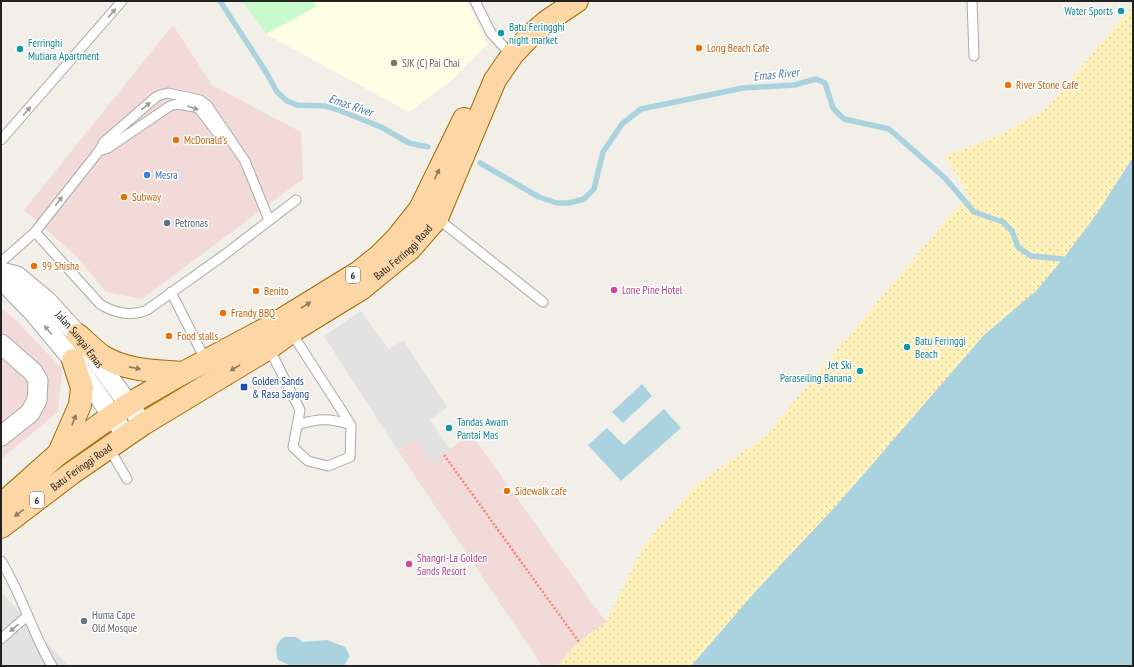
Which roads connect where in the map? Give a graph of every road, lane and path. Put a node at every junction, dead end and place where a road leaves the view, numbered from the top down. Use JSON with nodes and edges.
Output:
{"nodes":[{"id":1,"x":122,"y":1,"type":"edge"},
{"id":2,"x":475,"y":1,"type":"edge"},
{"id":3,"x":557,"y":1,"type":"edge"},
{"id":4,"x":577,"y":1,"type":"edge"},
{"id":5,"x":972,"y":1,"type":"edge"},
{"id":6,"x":508,"y":51,"type":"junction"},
{"id":7,"x":974,"y":56,"type":"dead end"},
{"id":8,"x":229,"y":138,"type":"junction"},
{"id":9,"x":1,"y":140,"type":"edge"},
{"id":10,"x":99,"y":151,"type":"junction"},
{"id":11,"x":296,"y":200,"type":"dead end"},
{"id":12,"x":428,"y":214,"type":"junction"},
{"id":13,"x":269,"y":220,"type":"junction"},
{"id":14,"x":35,"y":232,"type":"junction"},
{"id":15,"x":1,"y":262,"type":"edge"},
{"id":16,"x":1,"y":272,"type":"edge"},
{"id":17,"x":1,"y":279,"type":"edge"},
{"id":18,"x":171,"y":292,"type":"junction"},
{"id":19,"x":543,"y":302,"type":"dead end"},
{"id":20,"x":282,"y":329,"type":"junction"},
{"id":21,"x":78,"y":335,"type":"junction"},
{"id":22,"x":1,"y":344,"type":"edge"},
{"id":23,"x":269,"y":348,"type":"junction"},
{"id":24,"x":72,"y":360,"type":"junction"},
{"id":25,"x":206,"y":361,"type":"junction"},
{"id":26,"x":183,"y":373,"type":"junction"},
{"id":27,"x":121,"y":410,"type":"junction"},
{"id":28,"x":298,"y":425,"type":"junction"},
{"id":29,"x":351,"y":425,"type":"junction"},
{"id":30,"x":135,"y":430,"type":"junction"},
{"id":31,"x":1,"y":436,"type":"edge"},
{"id":32,"x":109,"y":448,"type":"junction"},
{"id":33,"x":57,"y":455,"type":"junction"},
{"id":34,"x":444,"y":455,"type":"dead end"},
{"id":35,"x":127,"y":479,"type":"dead end"},
{"id":36,"x":1,"y":505,"type":"edge"},
{"id":37,"x":1,"y":527,"type":"edge"},
{"id":38,"x":1,"y":561,"type":"edge"},
{"id":39,"x":4,"y":574,"type":"edge"},
{"id":40,"x":27,"y":616,"type":"junction"},
{"id":41,"x":1,"y":639,"type":"edge"},
{"id":42,"x":579,"y":642,"type":"dead end"},
{"id":43,"x":51,"y":665,"type":"edge"}],
"edges":[{"from":9,"to":1,"type":"lane","one_way":true},
{"from":2,"to":6,"type":"lane"},
{"from":3,"to":6,"type":"main road","name":"Batu Ferringgi Road","number":"6"},
{"from":4,"to":6,"type":"main road","name":"Batu Ferringgi Road","number":"6"},
{"from":5,"to":7,"type":"lane"},
{"from":6,"to":12,"type":"main road","name":"Batu Ferringgi Road","number":"6"},
{"from":10,"to":8,"type":"lane","one_way":true},
{"from":10,"to":8,"type":"lane","one_way":true},
{"from":8,"to":13,"type":"lane"},
{"from":14,"to":10,"type":"lane","one_way":true},
{"from":11,"to":13,"type":"lane"},
{"from":12,"to":19,"type":"lane"},
{"from":12,"to":20,"type":"main road","name":"Batu Ferringgi Road","number":"6"},
{"from":13,"to":18,"type":"lane"},
{"from":14,"to":15,"type":"lane"},
{"from":14,"to":18,"type":"lane"},
{"from":16,"to":21,"type":"street","name":"Jalan Sungai Emas"},
{"from":24,"to":17,"type":"street","name":"Jalan Sungai Emas","one_way":true},
{"from":18,"to":25,"type":"lane"},
{"from":20,"to":23,"type":"main road","name":"Batu Ferringgi Road","number":"6"},
{"from":20,"to":25,"type":"main road","name":"Batu Ferringgi Road","number":"6"},
{"from":20,"to":29,"type":"lane"},
{"from":21,"to":26,"type":"main road","one_way":true},
{"from":21,"to":27,"type":"street","name":"Jalan Sungai Emas"},
{"from":22,"to":31,"type":"street"},
{"from":23,"to":28,"type":"lane"},
{"from":23,"to":30,"type":"main road","name":"Batu Ferringgi Road","number":"6","one_way":true},
{"from":24,"to":27,"type":"street","name":"Jalan Sungai Emas"},
{"from":33,"to":24,"type":"main road","one_way":true},
{"from":25,"to":26,"type":"main road","name":"Batu Ferringgi Road","number":"6"},
{"from":26,"to":27,"type":"main road","name":"Batu Ferringgi Road","number":"6"},
{"from":27,"to":30,"type":"street","name":"Jalan Sungai Emas"},
{"from":27,"to":33,"type":"main road","name":"Batu Feringgi Road","number":"6"},
{"from":28,"to":29,"type":"lane"},
{"from":28,"to":29,"type":"lane"},
{"from":30,"to":32,"type":"main road","name":"Batu Feringgi Road","number":"6"},
{"from":32,"to":35,"type":"lane"},
{"from":32,"to":37,"type":"main road","name":"Batu Feringgi Road","number":"6","one_way":true},
{"from":33,"to":36,"type":"main road","name":"Batu Feringgi Road","number":"6"},
{"from":34,"to":42,"type":"path"},
{"from":38,"to":39,"type":"lane"},
{"from":39,"to":40,"type":"lane"},
{"from":40,"to":41,"type":"lane","one_way":true},
{"from":40,"to":43,"type":"lane"}]}
